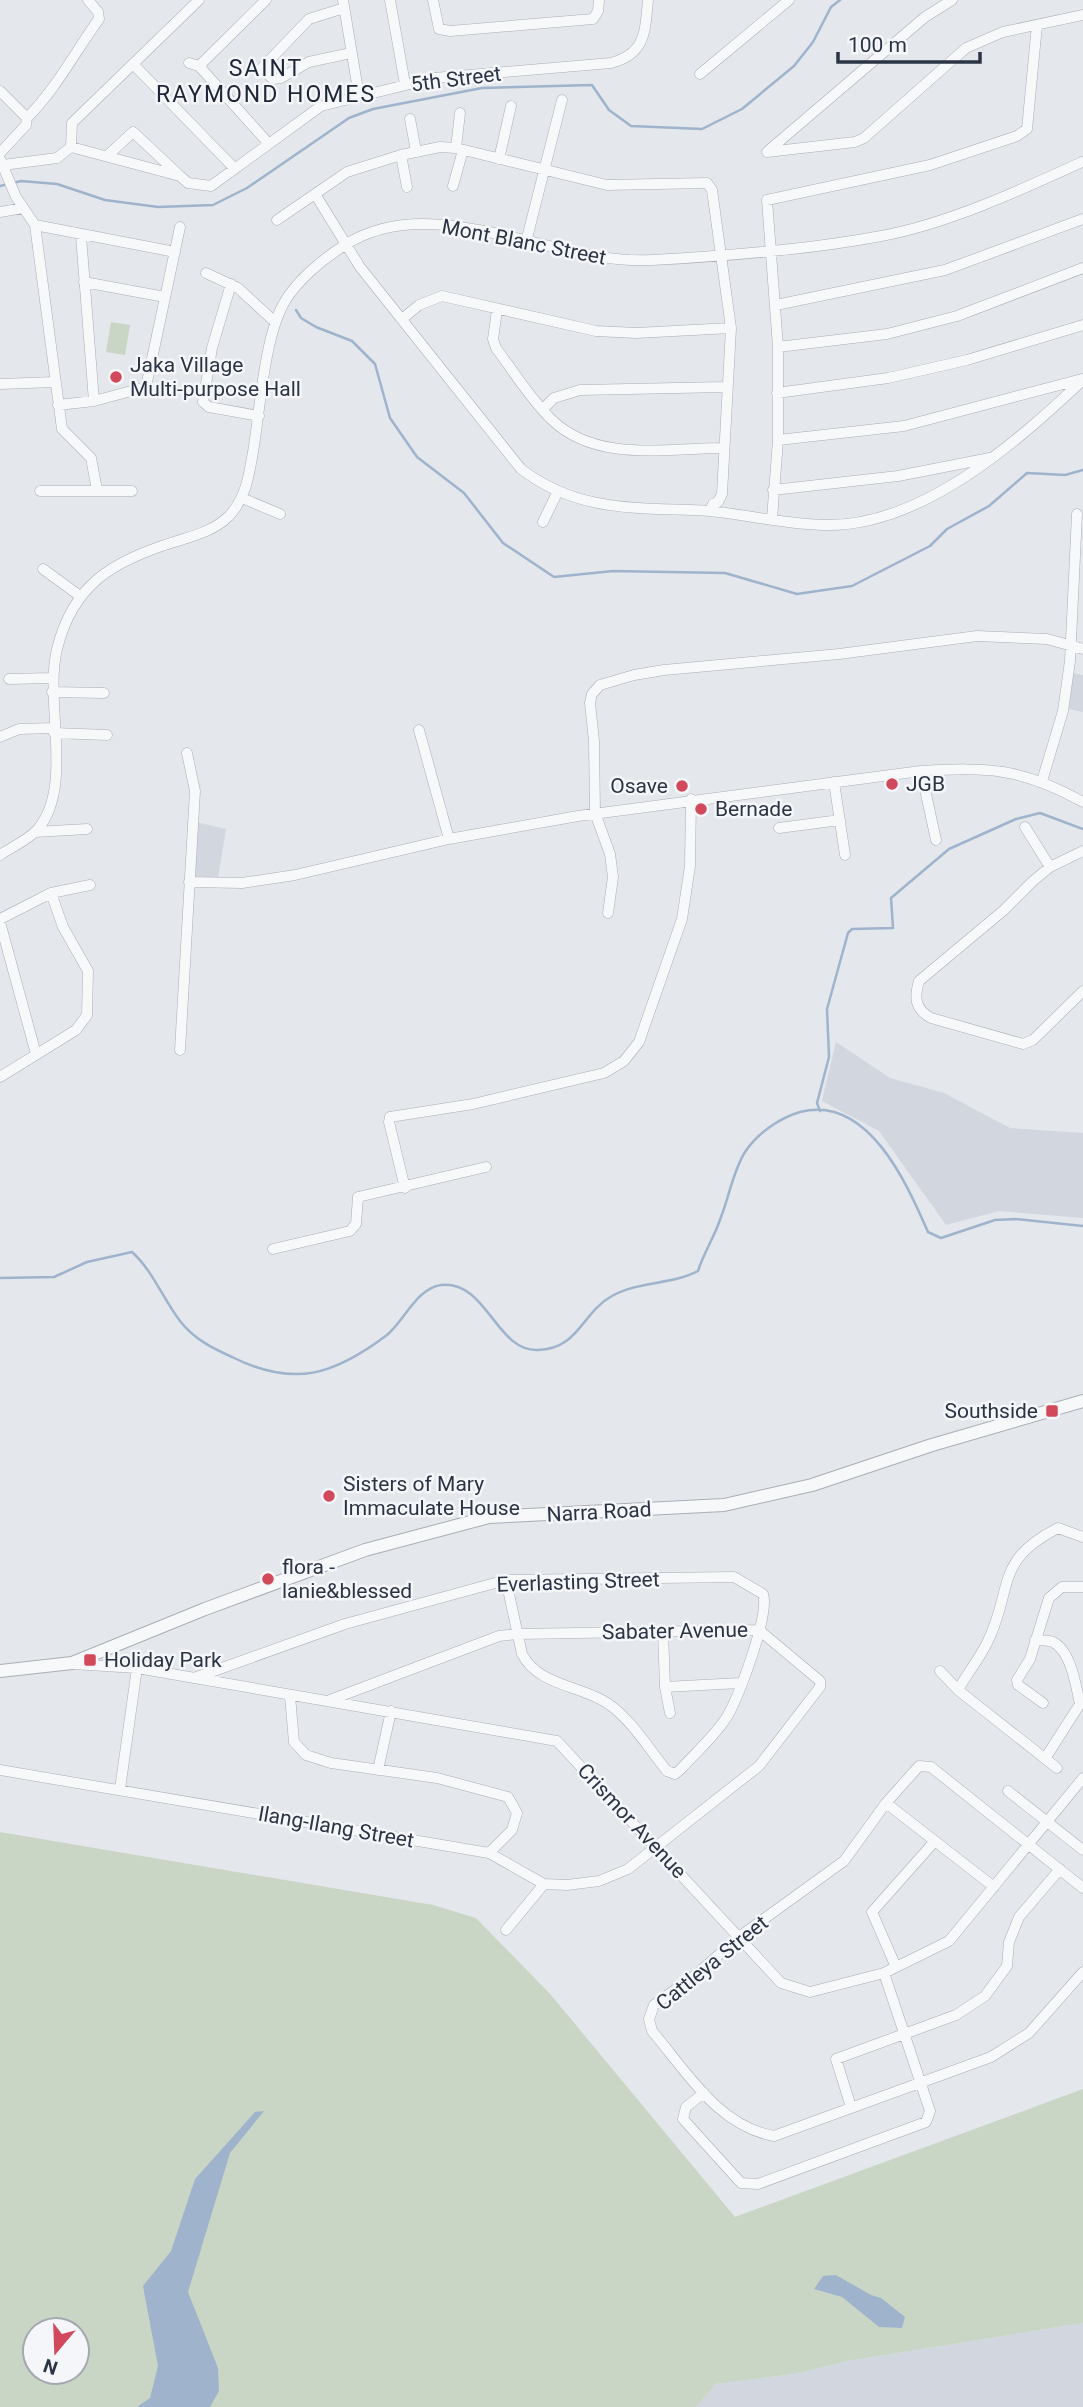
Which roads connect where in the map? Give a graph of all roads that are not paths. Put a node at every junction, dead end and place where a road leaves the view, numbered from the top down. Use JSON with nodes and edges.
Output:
{"nodes":[{"id":1,"x":88,"y":0,"type":"edge"},
{"id":2,"x":199,"y":0,"type":"edge"},
{"id":3,"x":266,"y":0,"type":"edge"},
{"id":4,"x":390,"y":0,"type":"edge"},
{"id":5,"x":433,"y":0,"type":"edge"},
{"id":6,"x":599,"y":0,"type":"edge"},
{"id":7,"x":648,"y":0,"type":"edge"},
{"id":8,"x":789,"y":0,"type":"edge"},
{"id":9,"x":952,"y":0,"type":"edge"},
{"id":10,"x":344,"y":4,"type":"edge"},
{"id":11,"x":1083,"y":15,"type":"edge"},
{"id":12,"x":1037,"y":25,"type":"junction"},
{"id":13,"x":351,"y":53,"type":"junction"},
{"id":14,"x":133,"y":64,"type":"junction"},
{"id":15,"x":700,"y":74,"type":"dead end"},
{"id":16,"x":405,"y":84,"type":"junction"},
{"id":17,"x":0,"y":91,"type":"edge"},
{"id":18,"x":359,"y":96,"type":"junction"},
{"id":19,"x":562,"y":100,"type":"dead end"},
{"id":20,"x":511,"y":106,"type":"dead end"},
{"id":21,"x":460,"y":113,"type":"dead end"},
{"id":22,"x":27,"y":118,"type":"junction"},
{"id":23,"x":410,"y":119,"type":"dead end"},
{"id":24,"x":269,"y":144,"type":"junction"},
{"id":25,"x":71,"y":147,"type":"junction"},
{"id":26,"x":460,"y":148,"type":"junction"},
{"id":27,"x":416,"y":151,"type":"junction"},
{"id":28,"x":0,"y":153,"type":"edge"},
{"id":29,"x":1083,"y":153,"type":"edge"},
{"id":30,"x":401,"y":155,"type":"junction"},
{"id":31,"x":107,"y":156,"type":"junction"},
{"id":32,"x":499,"y":159,"type":"junction"},
{"id":33,"x":1,"y":162,"type":"edge"},
{"id":34,"x":1083,"y":162,"type":"edge"},
{"id":35,"x":235,"y":169,"type":"junction"},
{"id":36,"x":544,"y":170,"type":"junction"},
{"id":37,"x":180,"y":176,"type":"junction"},
{"id":38,"x":453,"y":186,"type":"dead end"},
{"id":39,"x":407,"y":187,"type":"dead end"},
{"id":40,"x":315,"y":194,"type":"junction"},
{"id":41,"x":23,"y":208,"type":"junction"},
{"id":42,"x":0,"y":212,"type":"edge"},
{"id":43,"x":1083,"y":219,"type":"edge"},
{"id":44,"x":277,"y":220,"type":"dead end"},
{"id":45,"x":35,"y":225,"type":"junction"},
{"id":46,"x":180,"y":227,"type":"dead end"},
{"id":47,"x":81,"y":236,"type":"junction"},
{"id":48,"x":526,"y":242,"type":"junction"},
{"id":49,"x":345,"y":245,"type":"junction"},
{"id":50,"x":773,"y":250,"type":"junction"},
{"id":51,"x":175,"y":252,"type":"junction"},
{"id":52,"x":719,"y":254,"type":"junction"},
{"id":53,"x":1083,"y":268,"type":"edge"},
{"id":54,"x":205,"y":273,"type":"dead end"},
{"id":55,"x":85,"y":282,"type":"junction"},
{"id":56,"x":231,"y":284,"type":"junction"},
{"id":57,"x":165,"y":297,"type":"junction"},
{"id":58,"x":776,"y":305,"type":"junction"},
{"id":59,"x":497,"y":310,"type":"junction"},
{"id":60,"x":402,"y":319,"type":"junction"},
{"id":61,"x":275,"y":323,"type":"junction"},
{"id":62,"x":1083,"y":325,"type":"edge"},
{"id":63,"x":731,"y":328,"type":"junction"},
{"id":64,"x":778,"y":347,"type":"junction"},
{"id":65,"x":1083,"y":379,"type":"edge"},
{"id":66,"x":55,"y":382,"type":"junction"},
{"id":67,"x":0,"y":384,"type":"edge"},
{"id":68,"x":725,"y":387,"type":"junction"},
{"id":69,"x":778,"y":393,"type":"junction"},
{"id":70,"x":94,"y":401,"type":"junction"},
{"id":71,"x":58,"y":405,"type":"junction"},
{"id":72,"x":543,"y":409,"type":"junction"},
{"id":73,"x":259,"y":416,"type":"junction"},
{"id":74,"x":778,"y":440,"type":"junction"},
{"id":75,"x":723,"y":447,"type":"junction"},
{"id":76,"x":997,"y":457,"type":"junction"},
{"id":77,"x":97,"y":490,"type":"junction"},
{"id":78,"x":773,"y":490,"type":"junction"},
{"id":79,"x":40,"y":491,"type":"dead end"},
{"id":80,"x":132,"y":491,"type":"dead end"},
{"id":81,"x":557,"y":493,"type":"junction"},
{"id":82,"x":242,"y":498,"type":"junction"},
{"id":83,"x":710,"y":511,"type":"junction"},
{"id":84,"x":280,"y":514,"type":"dead end"},
{"id":85,"x":1077,"y":514,"type":"dead end"},
{"id":86,"x":772,"y":519,"type":"junction"},
{"id":87,"x":543,"y":522,"type":"dead end"},
{"id":88,"x":43,"y":569,"type":"dead end"},
{"id":89,"x":80,"y":596,"type":"junction"},
{"id":90,"x":1071,"y":647,"type":"junction"},
{"id":91,"x":1083,"y":649,"type":"edge"},
{"id":92,"x":52,"y":678,"type":"junction"},
{"id":93,"x":9,"y":679,"type":"dead end"},
{"id":94,"x":52,"y":692,"type":"junction"},
{"id":95,"x":104,"y":693,"type":"dead end"},
{"id":96,"x":419,"y":730,"type":"dead end"},
{"id":97,"x":54,"y":731,"type":"junction"},
{"id":98,"x":107,"y":735,"type":"dead end"},
{"id":99,"x":0,"y":737,"type":"edge"},
{"id":100,"x":187,"y":753,"type":"dead end"},
{"id":101,"x":921,"y":771,"type":"junction"},
{"id":102,"x":1042,"y":781,"type":"junction"},
{"id":103,"x":834,"y":782,"type":"junction"},
{"id":104,"x":691,"y":800,"type":"junction"},
{"id":105,"x":1083,"y":802,"type":"edge"},
{"id":106,"x":595,"y":813,"type":"junction"},
{"id":107,"x":840,"y":820,"type":"junction"},
{"id":108,"x":1025,"y":827,"type":"dead end"},
{"id":109,"x":779,"y":828,"type":"dead end"},
{"id":110,"x":87,"y":829,"type":"dead end"},
{"id":111,"x":35,"y":832,"type":"junction"},
{"id":112,"x":449,"y":839,"type":"junction"},
{"id":113,"x":936,"y":840,"type":"dead end"},
{"id":114,"x":1083,"y":851,"type":"edge"},
{"id":115,"x":0,"y":855,"type":"edge"},
{"id":116,"x":845,"y":855,"type":"dead end"},
{"id":117,"x":1050,"y":867,"type":"junction"},
{"id":118,"x":189,"y":882,"type":"junction"},
{"id":119,"x":90,"y":885,"type":"dead end"},
{"id":120,"x":51,"y":893,"type":"junction"},
{"id":121,"x":608,"y":913,"type":"dead end"},
{"id":122,"x":0,"y":920,"type":"edge"},
{"id":123,"x":1083,"y":990,"type":"edge"},
{"id":124,"x":180,"y":1050,"type":"dead end"},
{"id":125,"x":36,"y":1054,"type":"junction"},
{"id":126,"x":0,"y":1077,"type":"edge"},
{"id":127,"x":486,"y":1167,"type":"dead end"},
{"id":128,"x":405,"y":1188,"type":"junction"},
{"id":129,"x":273,"y":1249,"type":"dead end"},
{"id":130,"x":1083,"y":1401,"type":"edge"},
{"id":131,"x":1083,"y":1537,"type":"edge"},
{"id":132,"x":506,"y":1580,"type":"junction"},
{"id":133,"x":1083,"y":1587,"type":"edge"},
{"id":134,"x":759,"y":1630,"type":"junction"},
{"id":135,"x":663,"y":1632,"type":"junction"},
{"id":136,"x":517,"y":1634,"type":"junction"},
{"id":137,"x":1035,"y":1640,"type":"junction"},
{"id":138,"x":72,"y":1664,"type":"junction"},
{"id":139,"x":137,"y":1668,"type":"junction"},
{"id":140,"x":0,"y":1671,"type":"edge"},
{"id":141,"x":940,"y":1671,"type":"dead end"},
{"id":142,"x":194,"y":1679,"type":"junction"},
{"id":143,"x":740,"y":1683,"type":"junction"},
{"id":144,"x":665,"y":1687,"type":"junction"},
{"id":145,"x":958,"y":1690,"type":"junction"},
{"id":146,"x":290,"y":1696,"type":"junction"},
{"id":147,"x":330,"y":1700,"type":"junction"},
{"id":148,"x":1043,"y":1703,"type":"dead end"},
{"id":149,"x":391,"y":1711,"type":"junction"},
{"id":150,"x":670,"y":1713,"type":"dead end"},
{"id":151,"x":1046,"y":1757,"type":"junction"},
{"id":152,"x":1056,"y":1768,"type":"dead end"},
{"id":153,"x":0,"y":1770,"type":"edge"},
{"id":154,"x":378,"y":1770,"type":"junction"},
{"id":155,"x":1080,"y":1782,"type":"edge"},
{"id":156,"x":121,"y":1789,"type":"junction"},
{"id":157,"x":1009,"y":1791,"type":"dead end"},
{"id":158,"x":886,"y":1803,"type":"junction"},
{"id":159,"x":1047,"y":1822,"type":"junction"},
{"id":160,"x":936,"y":1841,"type":"junction"},
{"id":161,"x":1028,"y":1844,"type":"junction"},
{"id":162,"x":657,"y":1847,"type":"junction"},
{"id":163,"x":1083,"y":1850,"type":"edge"},
{"id":164,"x":489,"y":1853,"type":"junction"},
{"id":165,"x":1059,"y":1869,"type":"junction"},
{"id":166,"x":544,"y":1884,"type":"junction"},
{"id":167,"x":994,"y":1887,"type":"junction"},
{"id":168,"x":1083,"y":1888,"type":"edge"},
{"id":169,"x":506,"y":1930,"type":"dead end"},
{"id":170,"x":739,"y":1937,"type":"junction"},
{"id":171,"x":896,"y":1967,"type":"junction"},
{"id":172,"x":1083,"y":1972,"type":"edge"},
{"id":173,"x":884,"y":1973,"type":"junction"},
{"id":174,"x":905,"y":2034,"type":"junction"},
{"id":175,"x":919,"y":2084,"type":"junction"},
{"id":176,"x":704,"y":2094,"type":"junction"},
{"id":177,"x":851,"y":2107,"type":"junction"}],
"edges":[{"from":1,"to":22,"type":"street"},
{"from":2,"to":14,"type":"street"},
{"from":3,"to":24,"type":"street"},
{"from":4,"to":16,"type":"street"},
{"from":5,"to":6,"type":"street"},
{"from":7,"to":16,"type":"street","name":"5th Street"},
{"from":8,"to":15,"type":"street"},
{"from":9,"to":12,"type":"street"},
{"from":10,"to":13,"type":"street"},
{"from":10,"to":13,"type":"street"},
{"from":11,"to":12,"type":"street"},
{"from":12,"to":50,"type":"street"},
{"from":13,"to":18,"type":"street"},
{"from":14,"to":25,"type":"street"},
{"from":14,"to":35,"type":"street"},
{"from":16,"to":18,"type":"street","name":"5th Street"},
{"from":17,"to":22,"type":"street"},
{"from":18,"to":24,"type":"street","name":"5th Street"},
{"from":19,"to":36,"type":"street"},
{"from":20,"to":32,"type":"street"},
{"from":21,"to":26,"type":"street"},
{"from":22,"to":28,"type":"street"},
{"from":23,"to":27,"type":"street"},
{"from":24,"to":35,"type":"street","name":"5th Street"},
{"from":25,"to":31,"type":"street"},
{"from":25,"to":33,"type":"street"},
{"from":26,"to":27,"type":"street"},
{"from":26,"to":32,"type":"street"},
{"from":26,"to":38,"type":"street"},
{"from":27,"to":30,"type":"street"},
{"from":29,"to":34,"type":"street"},
{"from":30,"to":39,"type":"street"},
{"from":30,"to":40,"type":"street"},
{"from":31,"to":37,"type":"street"},
{"from":31,"to":37,"type":"street"},
{"from":32,"to":36,"type":"street"},
{"from":33,"to":41,"type":"street"},
{"from":34,"to":50,"type":"street","name":"Mont Blanc Street"},
{"from":35,"to":37,"type":"street","name":"5th Street"},
{"from":36,"to":48,"type":"street"},
{"from":36,"to":52,"type":"street"},
{"from":40,"to":44,"type":"street"},
{"from":40,"to":49,"type":"street"},
{"from":41,"to":42,"type":"street"},
{"from":41,"to":45,"type":"street"},
{"from":43,"to":58,"type":"street"},
{"from":45,"to":47,"type":"street"},
{"from":45,"to":66,"type":"street"},
{"from":46,"to":51,"type":"street"},
{"from":47,"to":51,"type":"street"},
{"from":47,"to":55,"type":"street"},
{"from":48,"to":49,"type":"street","name":"Mont Blanc Street"},
{"from":48,"to":52,"type":"street","name":"Mont Blanc Street"},
{"from":49,"to":60,"type":"street"},
{"from":49,"to":61,"type":"street","name":"Mont Blanc Street"},
{"from":50,"to":52,"type":"street","name":"Mont Blanc Street"},
{"from":50,"to":58,"type":"street"},
{"from":51,"to":57,"type":"street"},
{"from":52,"to":63,"type":"street"},
{"from":53,"to":64,"type":"street"},
{"from":54,"to":56,"type":"street"},
{"from":55,"to":57,"type":"street"},
{"from":55,"to":70,"type":"street"},
{"from":56,"to":61,"type":"street"},
{"from":56,"to":73,"type":"street"},
{"from":57,"to":70,"type":"street"},
{"from":58,"to":64,"type":"street"},
{"from":59,"to":60,"type":"street"},
{"from":59,"to":63,"type":"street"},
{"from":59,"to":72,"type":"street"},
{"from":60,"to":81,"type":"street"},
{"from":61,"to":73,"type":"street","name":"Mont Blanc Street"},
{"from":62,"to":69,"type":"street"},
{"from":63,"to":68,"type":"street"},
{"from":64,"to":69,"type":"street"},
{"from":65,"to":74,"type":"street"},
{"from":65,"to":76,"type":"street"},
{"from":66,"to":67,"type":"street"},
{"from":66,"to":71,"type":"street"},
{"from":68,"to":72,"type":"street"},
{"from":68,"to":75,"type":"street"},
{"from":69,"to":74,"type":"street"},
{"from":70,"to":71,"type":"street"},
{"from":71,"to":77,"type":"street"},
{"from":72,"to":75,"type":"street"},
{"from":73,"to":82,"type":"street","name":"Mont Blanc Street"},
{"from":74,"to":78,"type":"street"},
{"from":75,"to":83,"type":"street"},
{"from":76,"to":78,"type":"street"},
{"from":76,"to":86,"type":"street"},
{"from":77,"to":79,"type":"street"},
{"from":77,"to":80,"type":"street"},
{"from":78,"to":86,"type":"street"},
{"from":81,"to":83,"type":"street"},
{"from":81,"to":87,"type":"street"},
{"from":82,"to":84,"type":"street"},
{"from":82,"to":89,"type":"street"},
{"from":83,"to":86,"type":"street"},
{"from":85,"to":90,"type":"street"},
{"from":88,"to":89,"type":"street"},
{"from":89,"to":92,"type":"street"},
{"from":90,"to":91,"type":"street"},
{"from":90,"to":102,"type":"street"},
{"from":90,"to":106,"type":"street"},
{"from":92,"to":93,"type":"street"},
{"from":92,"to":94,"type":"street"},
{"from":94,"to":95,"type":"street"},
{"from":94,"to":97,"type":"street"},
{"from":96,"to":112,"type":"street"},
{"from":97,"to":98,"type":"street"},
{"from":97,"to":99,"type":"street"},
{"from":97,"to":111,"type":"street"},
{"from":100,"to":118,"type":"street"},
{"from":101,"to":102,"type":"street"},
{"from":101,"to":103,"type":"street"},
{"from":101,"to":113,"type":"street"},
{"from":102,"to":105,"type":"street"},
{"from":103,"to":104,"type":"street"},
{"from":103,"to":107,"type":"street"},
{"from":104,"to":106,"type":"street"},
{"from":104,"to":128,"type":"street"},
{"from":106,"to":112,"type":"street"},
{"from":106,"to":121,"type":"street"},
{"from":107,"to":109,"type":"street"},
{"from":107,"to":116,"type":"street"},
{"from":108,"to":117,"type":"street"},
{"from":110,"to":111,"type":"street"},
{"from":111,"to":115,"type":"street"},
{"from":112,"to":118,"type":"street"},
{"from":114,"to":117,"type":"street"},
{"from":117,"to":123,"type":"street"},
{"from":118,"to":124,"type":"street"},
{"from":119,"to":120,"type":"street"},
{"from":120,"to":122,"type":"street"},
{"from":120,"to":125,"type":"street"},
{"from":122,"to":125,"type":"street"},
{"from":125,"to":126,"type":"street"},
{"from":127,"to":128,"type":"street"},
{"from":128,"to":129,"type":"street"},
{"from":130,"to":138,"type":"street","name":"Narra Road"},
{"from":131,"to":145,"type":"street"},
{"from":132,"to":134,"type":"street","name":"Everlasting Street"},
{"from":132,"to":136,"type":"street"},
{"from":132,"to":142,"type":"street","name":"Everlasting Street"},
{"from":133,"to":137,"type":"street"},
{"from":134,"to":135,"type":"street","name":"Sabater Avenue"},
{"from":134,"to":143,"type":"street"},
{"from":134,"to":162,"type":"street","name":"Sabater Avenue"},
{"from":135,"to":136,"type":"street","name":"Sabater Avenue"},
{"from":135,"to":144,"type":"street"},
{"from":136,"to":143,"type":"street"},
{"from":136,"to":147,"type":"street","name":"Sabater Avenue"},
{"from":137,"to":148,"type":"street"},
{"from":137,"to":151,"type":"street"},
{"from":138,"to":139,"type":"street","name":"Crismor Avenue"},
{"from":138,"to":140,"type":"street","name":"Narra Road"},
{"from":139,"to":142,"type":"street","name":"Crismor Avenue"},
{"from":139,"to":156,"type":"street"},
{"from":141,"to":145,"type":"street"},
{"from":142,"to":146,"type":"street","name":"Crismor Avenue"},
{"from":143,"to":144,"type":"street"},
{"from":144,"to":150,"type":"street"},
{"from":145,"to":151,"type":"street"},
{"from":146,"to":147,"type":"street","name":"Crismor Avenue"},
{"from":146,"to":154,"type":"street"},
{"from":147,"to":149,"type":"street","name":"Crismor Avenue"},
{"from":149,"to":154,"type":"street"},
{"from":149,"to":162,"type":"street","name":"Crismor Avenue"},
{"from":151,"to":152,"type":"street"},
{"from":153,"to":156,"type":"street","name":"Ilang-Ilang Street"},
{"from":154,"to":164,"type":"street"},
{"from":155,"to":159,"type":"street","name":"Crismor Avenue"},
{"from":156,"to":164,"type":"street","name":"Ilang-Ilang Street"},
{"from":157,"to":159,"type":"street"},
{"from":158,"to":160,"type":"street"},
{"from":158,"to":161,"type":"street","name":"Cattleya Street"},
{"from":158,"to":170,"type":"street","name":"Cattleya Street"},
{"from":159,"to":161,"type":"street","name":"Crismor Avenue"},
{"from":159,"to":163,"type":"street"},
{"from":160,"to":167,"type":"street"},
{"from":160,"to":171,"type":"street"},
{"from":161,"to":165,"type":"street","name":"Cattleya Street"},
{"from":161,"to":167,"type":"street","name":"Crismor Avenue"},
{"from":162,"to":166,"type":"street"},
{"from":162,"to":170,"type":"street","name":"Crismor Avenue"},
{"from":164,"to":166,"type":"street","name":"Ilang-Ilang Street"},
{"from":165,"to":168,"type":"street","name":"Cattleya Street"},
{"from":165,"to":174,"type":"street"},
{"from":166,"to":169,"type":"street"},
{"from":167,"to":171,"type":"street","name":"Crismor Avenue"},
{"from":170,"to":173,"type":"street","name":"Crismor Avenue"},
{"from":170,"to":176,"type":"street","name":"Cattleya Street"},
{"from":171,"to":173,"type":"street","name":"Crismor Avenue"},
{"from":172,"to":175,"type":"street","name":"Cattleya Street"},
{"from":173,"to":174,"type":"street"},
{"from":174,"to":175,"type":"street"},
{"from":174,"to":177,"type":"street"},
{"from":175,"to":176,"type":"street"},
{"from":175,"to":177,"type":"street","name":"Cattleya Street"},
{"from":176,"to":177,"type":"street","name":"Cattleya Street"}]}
